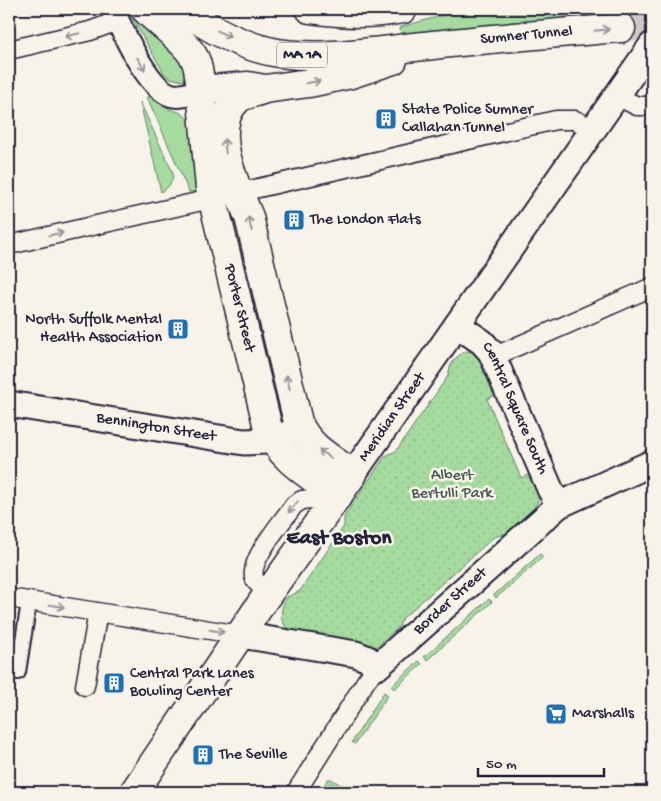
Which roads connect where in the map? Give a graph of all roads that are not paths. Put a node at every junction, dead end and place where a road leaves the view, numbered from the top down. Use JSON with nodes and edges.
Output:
{"nodes":[{"id":1,"x":145,"y":9,"type":"edge"},
{"id":2,"x":182,"y":9,"type":"edge"},
{"id":3,"x":310,"y":9,"type":"edge"},
{"id":4,"x":403,"y":9,"type":"edge"},
{"id":5,"x":115,"y":15,"type":"edge"},
{"id":6,"x":621,"y":28,"type":"tunnel mouth"},
{"id":7,"x":432,"y":45,"type":"junction"},
{"id":8,"x":652,"y":45,"type":"edge"},
{"id":9,"x":9,"y":50,"type":"edge"},
{"id":10,"x":265,"y":89,"type":"junction"},
{"id":11,"x":201,"y":90,"type":"junction"},
{"id":12,"x":617,"y":96,"type":"junction"},
{"id":13,"x":652,"y":106,"type":"edge"},
{"id":14,"x":594,"y":129,"type":"junction"},
{"id":15,"x":226,"y":196,"type":"junction"},
{"id":16,"x":9,"y":245,"type":"edge"},
{"id":17,"x":652,"y":287,"type":"edge"},
{"id":18,"x":458,"y":324,"type":"junction"},
{"id":19,"x":493,"y":357,"type":"junction"},
{"id":20,"x":9,"y":404,"type":"edge"},
{"id":21,"x":301,"y":429,"type":"junction"},
{"id":22,"x":273,"y":440,"type":"junction"},
{"id":23,"x":652,"y":463,"type":"edge"},
{"id":24,"x":346,"y":485,"type":"junction"},
{"id":25,"x":559,"y":505,"type":"junction"},
{"id":26,"x":9,"y":598,"type":"edge"},
{"id":27,"x":30,"y":602,"type":"junction"},
{"id":28,"x":98,"y":612,"type":"junction"},
{"id":29,"x":241,"y":635,"type":"junction"},
{"id":30,"x":377,"y":667,"type":"junction"},
{"id":31,"x":18,"y":672,"type":"dead end"},
{"id":32,"x":85,"y":686,"type":"dead end"},
{"id":33,"x":134,"y":792,"type":"edge"},
{"id":34,"x":296,"y":792,"type":"edge"}],
"edges":[{"from":1,"to":11,"type":"main road","name":"Porter Street"},
{"from":2,"to":7,"type":"main road","number":"MA 1A","one_way":true},
{"from":3,"to":4,"type":"main road"},
{"from":5,"to":9,"type":"street","one_way":true},
{"from":5,"to":11,"type":"street","one_way":true},
{"from":7,"to":6,"type":"main road","name":"Sumner Tunnel","number":"MA 1A","one_way":true},
{"from":10,"to":7,"type":"main road","one_way":true},
{"from":8,"to":12,"type":"main road","name":"Meridian Street"},
{"from":10,"to":11,"type":"main road"},
{"from":15,"to":10,"type":"main road","one_way":true},
{"from":11,"to":15,"type":"main road","name":"Porter Street"},
{"from":12,"to":13,"type":"street"},
{"from":12,"to":14,"type":"main road","name":"Meridian Street"},
{"from":14,"to":15,"type":"street"},
{"from":14,"to":18,"type":"main road","name":"Meridian Street"},
{"from":16,"to":15,"type":"street","one_way":true},
{"from":21,"to":15,"type":"main road","name":"Porter Street","one_way":true},
{"from":15,"to":22,"type":"main road","name":"Porter Street"},
{"from":17,"to":19,"type":"street"},
{"from":18,"to":19,"type":"main road","name":"Central Square South"},
{"from":18,"to":24,"type":"main road","name":"Meridian Street"},
{"from":19,"to":25,"type":"main road","name":"Central Square South"},
{"from":20,"to":22,"type":"main road","name":"Bennington Street"},
{"from":21,"to":22,"type":"main road","name":"Bennington Street"},
{"from":24,"to":21,"type":"main road","name":"Porter Street","one_way":true},
{"from":22,"to":24,"type":"main road","name":"Porter Street"},
{"from":23,"to":25,"type":"main road","name":"Border Street"},
{"from":24,"to":29,"type":"main road","name":"Meridian Street"},
{"from":25,"to":30,"type":"main road","name":"Border Street"},
{"from":26,"to":27,"type":"street"},
{"from":27,"to":28,"type":"street","one_way":true},
{"from":27,"to":31,"type":"street"},
{"from":28,"to":29,"type":"street","one_way":true},
{"from":28,"to":32,"type":"street"},
{"from":29,"to":30,"type":"main road"},
{"from":29,"to":33,"type":"main road","name":"Meridian Street"},
{"from":30,"to":34,"type":"street","name":"Border Street"}]}
